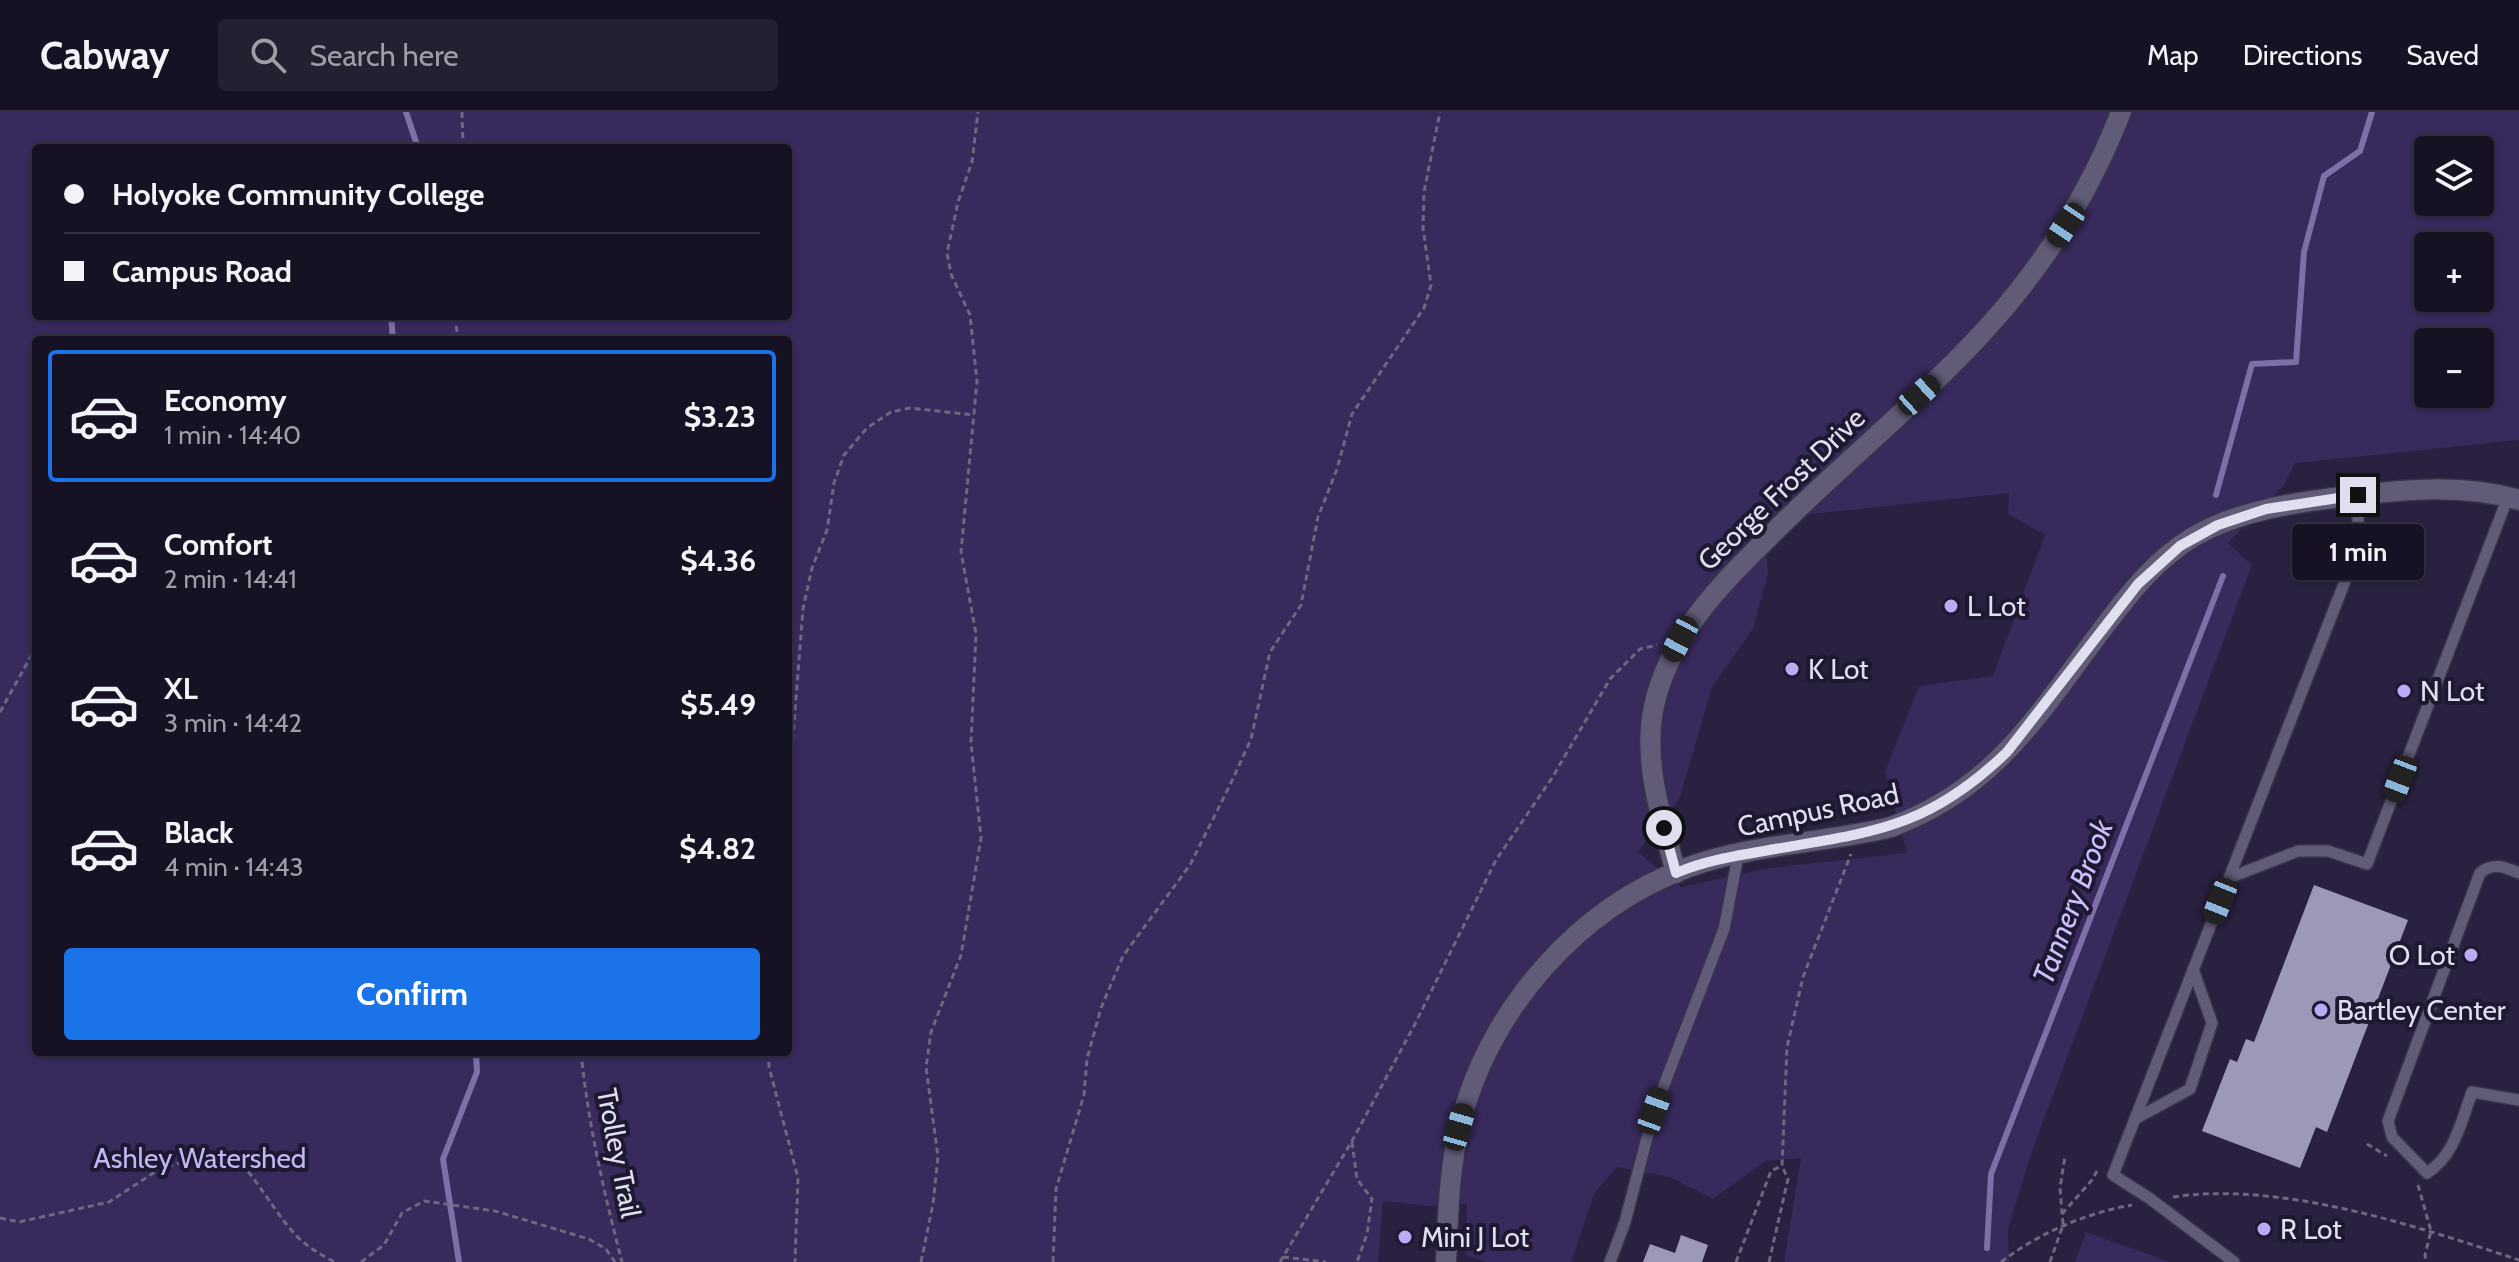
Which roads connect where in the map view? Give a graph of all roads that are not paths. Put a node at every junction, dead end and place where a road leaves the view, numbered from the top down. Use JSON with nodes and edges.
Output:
{"nodes":[{"id":1,"x":2121,"y":112,"type":"edge"},
{"id":2,"x":2358,"y":495,"type":"junction"},
{"id":3,"x":2514,"y":498,"type":"edge"},
{"id":4,"x":1738,"y":856,"type":"junction"},
{"id":5,"x":1676,"y":873,"type":"junction"},
{"id":6,"x":2519,"y":873,"type":"edge"},
{"id":7,"x":2229,"y":878,"type":"junction"},
{"id":8,"x":2193,"y":969,"type":"junction"},
{"id":9,"x":2519,"y":1100,"type":"edge"},
{"id":10,"x":2135,"y":1119,"type":"junction"},
{"id":11,"x":1446,"y":1262,"type":"edge"},
{"id":12,"x":1610,"y":1262,"type":"edge"},
{"id":13,"x":2234,"y":1262,"type":"edge"}],
"edges":[{"from":1,"to":5,"type":"street","name":"George Frost Drive"},
{"from":2,"to":3,"type":"street","name":"Campus Road"},
{"from":2,"to":4,"type":"street","name":"Campus Road"},
{"from":2,"to":7,"type":"lane"},
{"from":3,"to":7,"type":"lane"},
{"from":4,"to":5,"type":"street","name":"Campus Road"},
{"from":4,"to":12,"type":"lane"},
{"from":5,"to":11,"type":"street","name":"Campus Road"},
{"from":6,"to":9,"type":"lane"},
{"from":7,"to":8,"type":"lane"},
{"from":8,"to":10,"type":"lane"},
{"from":8,"to":10,"type":"lane"},
{"from":10,"to":13,"type":"lane"}]}
